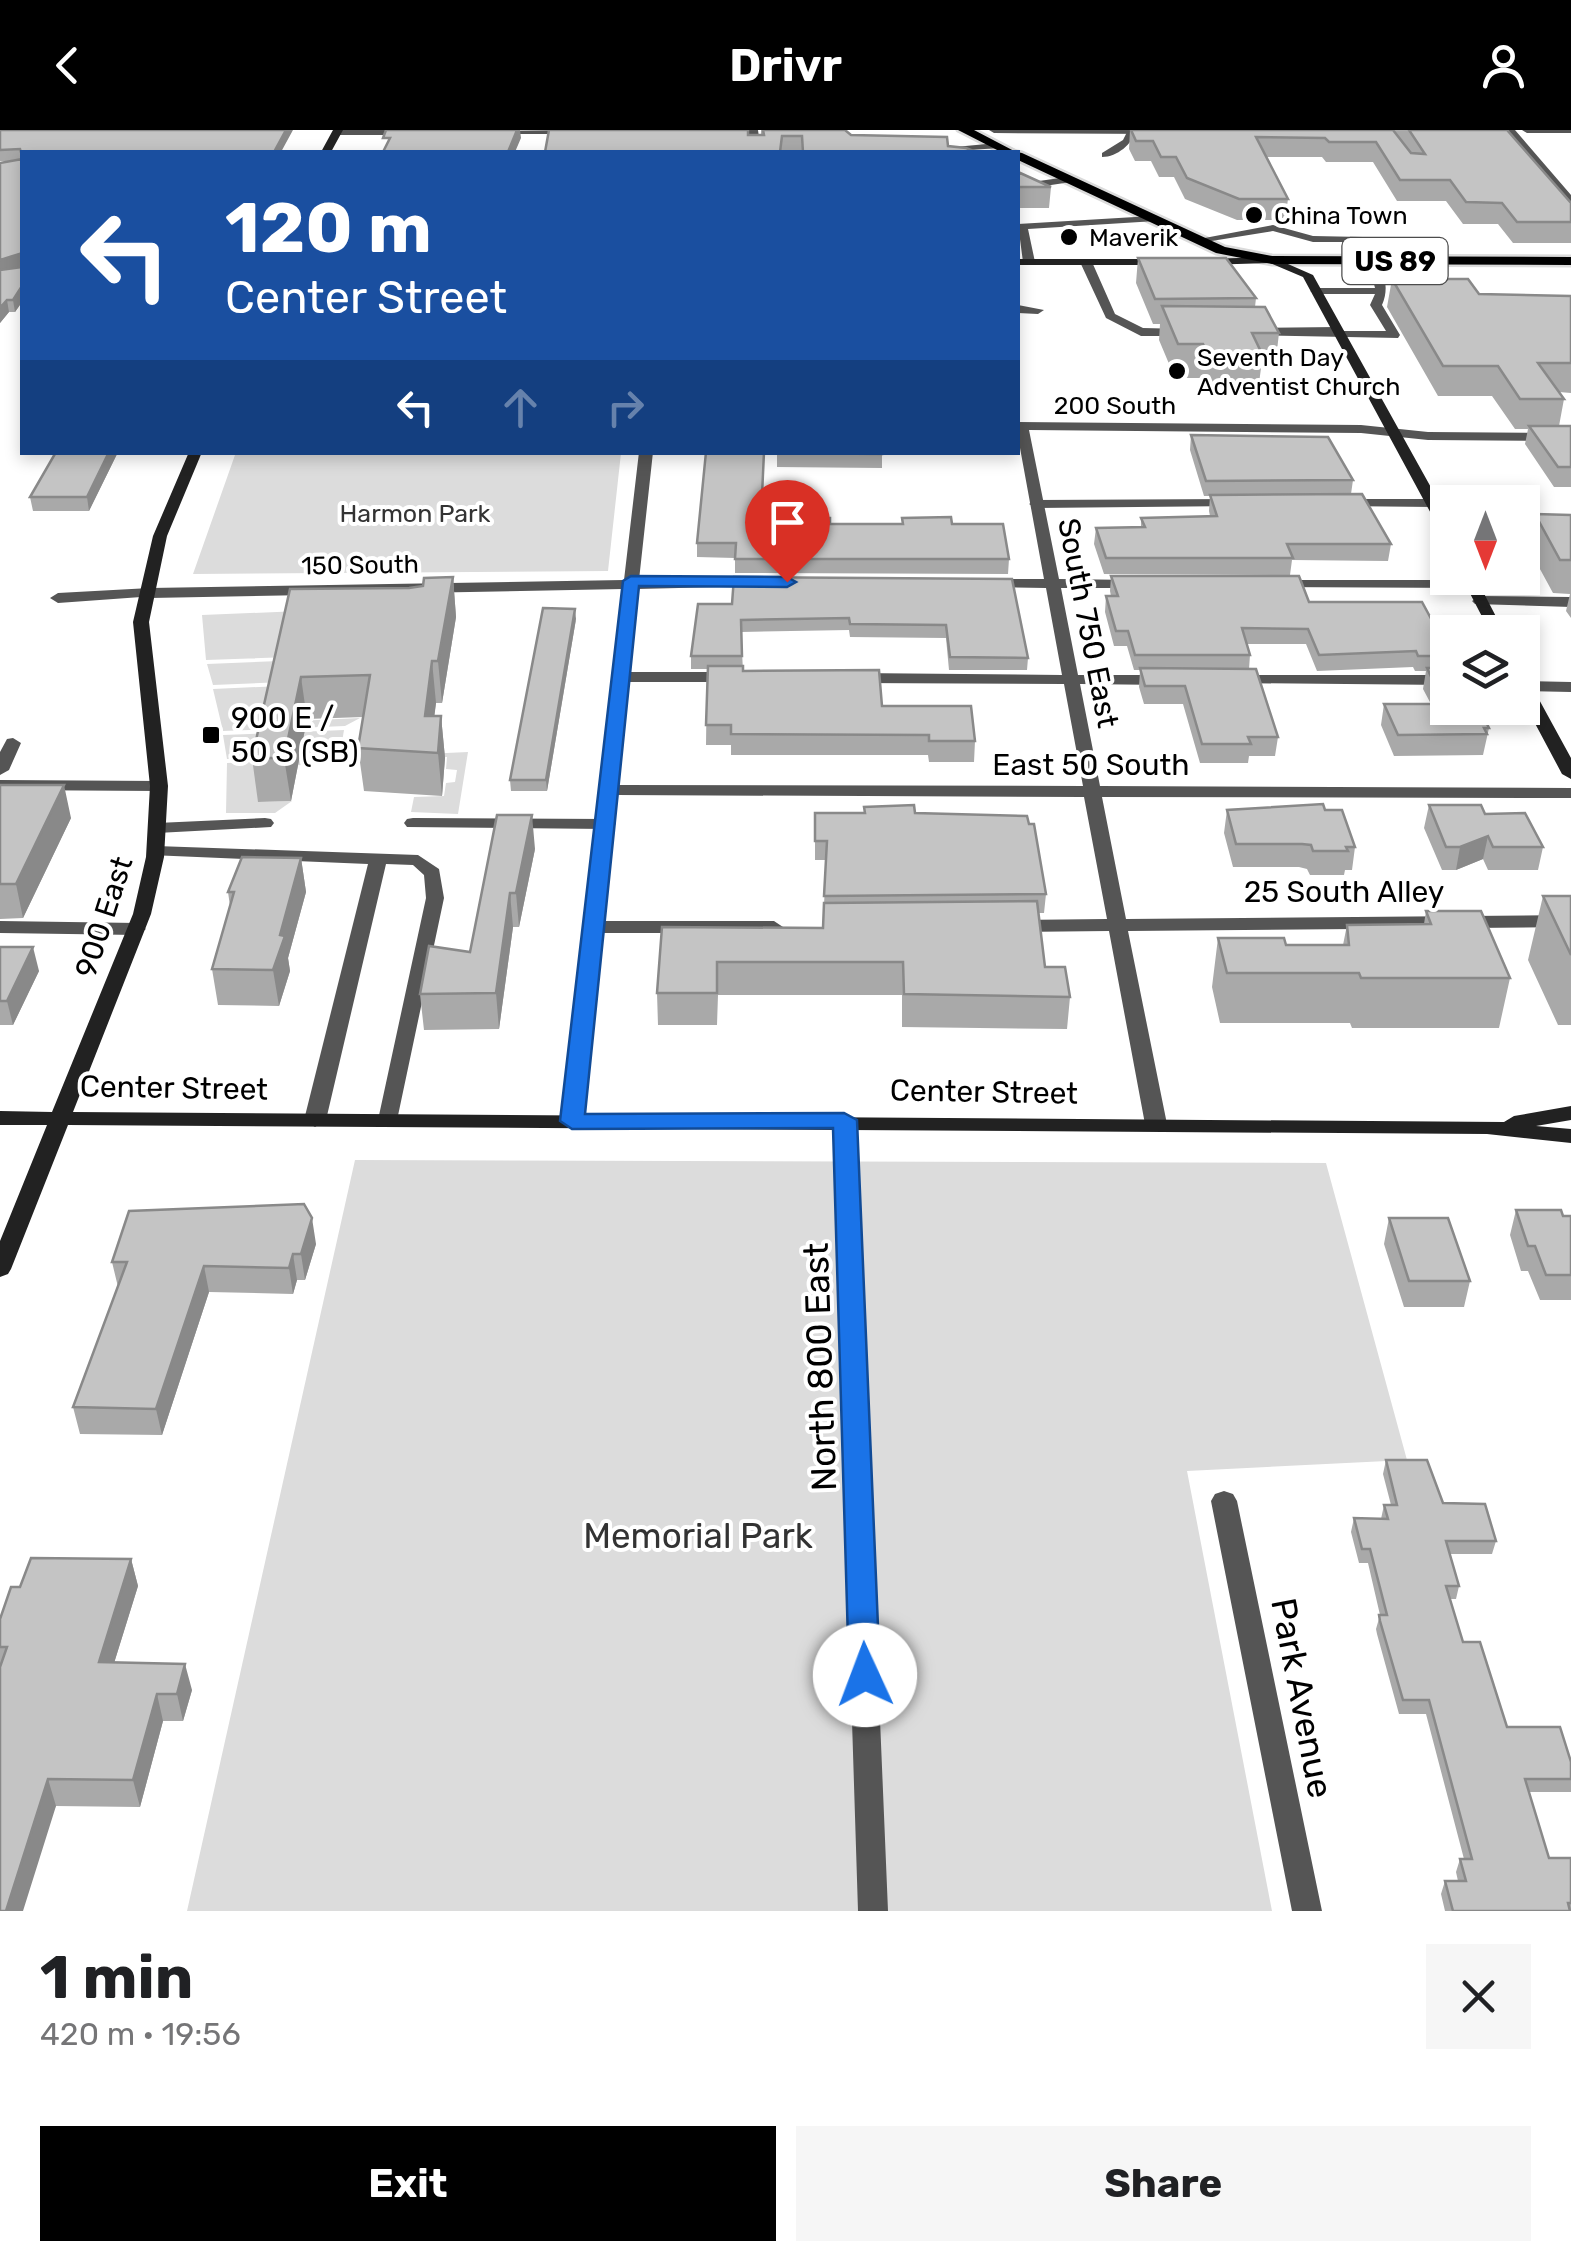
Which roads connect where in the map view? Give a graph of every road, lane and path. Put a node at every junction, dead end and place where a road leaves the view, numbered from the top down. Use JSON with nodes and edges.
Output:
{"nodes":[{"id":1,"x":964,"y":130,"type":"edge"},
{"id":2,"x":994,"y":130,"type":"edge"},
{"id":3,"x":1510,"y":130,"type":"edge"},
{"id":4,"x":1527,"y":130,"type":"edge"},
{"id":5,"x":1571,"y":130,"type":"edge"},
{"id":6,"x":338,"y":131,"type":"edge"},
{"id":7,"x":491,"y":131,"type":"edge"},
{"id":8,"x":590,"y":131,"type":"edge"},
{"id":9,"x":1132,"y":131,"type":"edge"},
{"id":10,"x":1171,"y":131,"type":"edge"},
{"id":11,"x":432,"y":132,"type":"edge"},
{"id":12,"x":997,"y":146,"type":"junction"},
{"id":13,"x":930,"y":149,"type":"edge"},
{"id":14,"x":1005,"y":150,"type":"edge"},
{"id":15,"x":1106,"y":155,"type":"dead end"},
{"id":16,"x":1020,"y":157,"type":"edge"},
{"id":17,"x":1066,"y":180,"type":"junction"},
{"id":18,"x":1020,"y":187,"type":"edge"},
{"id":19,"x":1571,"y":202,"type":"edge"},
{"id":20,"x":1152,"y":218,"type":"junction"},
{"id":21,"x":1199,"y":240,"type":"junction"},
{"id":22,"x":1272,"y":260,"type":"junction"},
{"id":23,"x":1023,"y":262,"type":"edge"},
{"id":24,"x":1086,"y":262,"type":"junction"},
{"id":25,"x":1374,"y":262,"type":"junction"},
{"id":26,"x":1569,"y":263,"type":"edge"},
{"id":27,"x":1316,"y":291,"type":"junction"},
{"id":28,"x":1382,"y":291,"type":"junction"},
{"id":29,"x":1020,"y":309,"type":"edge"},
{"id":30,"x":1038,"y":310,"type":"dead end"},
{"id":31,"x":1236,"y":332,"type":"edge"},
{"id":32,"x":1200,"y":333,"type":"edge"},
{"id":33,"x":1339,"y":333,"type":"junction"},
{"id":34,"x":1020,"y":426,"type":"edge"},
{"id":35,"x":1394,"y":432,"type":"junction"},
{"id":36,"x":1571,"y":436,"type":"edge"},
{"id":37,"x":195,"y":455,"type":"edge"},
{"id":38,"x":646,"y":455,"type":"edge"},
{"id":39,"x":1430,"y":496,"type":"edge"},
{"id":40,"x":1260,"y":503,"type":"edge"},
{"id":41,"x":1319,"y":503,"type":"edge"},
{"id":42,"x":1430,"y":503,"type":"edge"},
{"id":43,"x":1036,"y":504,"type":"junction"},
{"id":44,"x":631,"y":581,"type":"junction"},
{"id":45,"x":787,"y":582,"type":"edge"},
{"id":46,"x":1430,"y":582,"type":"edge"},
{"id":47,"x":963,"y":583,"type":"edge"},
{"id":48,"x":1052,"y":584,"type":"junction"},
{"id":49,"x":1160,"y":584,"type":"edge"},
{"id":50,"x":1259,"y":584,"type":"edge"},
{"id":51,"x":150,"y":592,"type":"junction"},
{"id":52,"x":1477,"y":595,"type":"edge"},
{"id":53,"x":58,"y":598,"type":"dead end"},
{"id":54,"x":1480,"y":601,"type":"junction"},
{"id":55,"x":1571,"y":602,"type":"edge"},
{"id":56,"x":1487,"y":615,"type":"edge"},
{"id":57,"x":619,"y":677,"type":"junction"},
{"id":58,"x":756,"y":678,"type":"edge"},
{"id":59,"x":835,"y":678,"type":"edge"},
{"id":60,"x":1070,"y":680,"type":"junction"},
{"id":61,"x":1178,"y":680,"type":"edge"},
{"id":62,"x":1217,"y":680,"type":"edge"},
{"id":63,"x":1430,"y":680,"type":"edge"},
{"id":64,"x":1540,"y":685,"type":"edge"},
{"id":65,"x":1571,"y":686,"type":"edge"},
{"id":66,"x":1540,"y":717,"type":"edge"},
{"id":67,"x":13,"y":743,"type":"dead end"},
{"id":68,"x":0,"y":770,"type":"edge"},
{"id":69,"x":1571,"y":774,"type":"edge"},
{"id":70,"x":0,"y":785,"type":"edge"},
{"id":71,"x":159,"y":786,"type":"junction"},
{"id":72,"x":612,"y":790,"type":"junction"},
{"id":73,"x":1094,"y":793,"type":"junction"},
{"id":74,"x":1571,"y":794,"type":"edge"},
{"id":75,"x":265,"y":823,"type":"dead end"},
{"id":76,"x":412,"y":823,"type":"dead end"},
{"id":77,"x":607,"y":824,"type":"junction"},
{"id":78,"x":157,"y":828,"type":"junction"},
{"id":79,"x":156,"y":851,"type":"junction"},
{"id":80,"x":378,"y":858,"type":"junction"},
{"id":81,"x":1571,"y":920,"type":"edge"},
{"id":82,"x":1118,"y":924,"type":"junction"},
{"id":83,"x":991,"y":926,"type":"edge"},
{"id":84,"x":0,"y":927,"type":"edge"},
{"id":85,"x":593,"y":927,"type":"junction"},
{"id":86,"x":802,"y":928,"type":"edge"},
{"id":87,"x":136,"y":929,"type":"junction"},
{"id":88,"x":1571,"y":1113,"type":"edge"},
{"id":89,"x":63,"y":1117,"type":"junction"},
{"id":90,"x":0,"y":1118,"type":"edge"},
{"id":91,"x":315,"y":1120,"type":"junction"},
{"id":92,"x":389,"y":1120,"type":"junction"},
{"id":93,"x":844,"y":1120,"type":"junction"},
{"id":94,"x":572,"y":1121,"type":"junction"},
{"id":95,"x":1156,"y":1124,"type":"junction"},
{"id":96,"x":1487,"y":1127,"type":"junction"},
{"id":97,"x":1571,"y":1136,"type":"edge"},
{"id":98,"x":0,"y":1268,"type":"edge"},
{"id":99,"x":1224,"y":1501,"type":"dead end"},
{"id":100,"x":872,"y":1911,"type":"edge"},
{"id":101,"x":1306,"y":1911,"type":"edge"}],
"edges":[{"from":1,"to":12,"type":"main road","number":"US 89"},
{"from":2,"to":9,"type":"street"},
{"from":3,"to":19,"type":"street"},
{"from":4,"to":5,"type":"street"},
{"from":6,"to":11,"type":"street"},
{"from":7,"to":8,"type":"street"},
{"from":9,"to":10,"type":"street"},
{"from":9,"to":15,"type":"street"},
{"from":12,"to":13,"type":"street"},
{"from":12,"to":14,"type":"main road","number":"US 89"},
{"from":16,"to":17,"type":"main road","number":"US 89"},
{"from":17,"to":18,"type":"street"},
{"from":17,"to":20,"type":"main road","number":"US 89"},
{"from":20,"to":21,"type":"main road","number":"US 89"},
{"from":20,"to":23,"type":"street"},
{"from":21,"to":22,"type":"main road","number":"US 89"},
{"from":21,"to":25,"type":"street"},
{"from":22,"to":24,"type":"street"},
{"from":22,"to":25,"type":"main road","number":"US 89"},
{"from":22,"to":27,"type":"street"},
{"from":23,"to":24,"type":"street"},
{"from":24,"to":32,"type":"street"},
{"from":25,"to":26,"type":"main road","number":"US 89"},
{"from":25,"to":28,"type":"street"},
{"from":27,"to":28,"type":"street"},
{"from":27,"to":33,"type":"street"},
{"from":28,"to":33,"type":"street"},
{"from":29,"to":30,"type":"street"},
{"from":31,"to":33,"type":"street"},
{"from":33,"to":35,"type":"street"},
{"from":34,"to":35,"type":"street","name":"200 South"},
{"from":34,"to":43,"type":"street","name":"South 750 East"},
{"from":35,"to":36,"type":"street","name":"200 South"},
{"from":35,"to":39,"type":"street"},
{"from":37,"to":51,"type":"street","name":"900 East"},
{"from":38,"to":44,"type":"street"},
{"from":40,"to":43,"type":"street"},
{"from":41,"to":42,"type":"street"},
{"from":43,"to":48,"type":"street","name":"South 750 East"},
{"from":44,"to":45,"type":"street","name":"150 South"},
{"from":44,"to":51,"type":"street","name":"150 South"},
{"from":44,"to":57,"type":"street"},
{"from":46,"to":50,"type":"street"},
{"from":47,"to":48,"type":"street"},
{"from":48,"to":49,"type":"street"},
{"from":48,"to":60,"type":"street","name":"South 750 East"},
{"from":51,"to":53,"type":"street","name":"150 South"},
{"from":51,"to":71,"type":"street","name":"900 East"},
{"from":52,"to":54,"type":"street"},
{"from":54,"to":55,"type":"street"},
{"from":54,"to":56,"type":"street"},
{"from":57,"to":58,"type":"street"},
{"from":57,"to":72,"type":"street"},
{"from":59,"to":60,"type":"street"},
{"from":60,"to":61,"type":"street"},
{"from":60,"to":73,"type":"street","name":"South 750 East"},
{"from":62,"to":63,"type":"street"},
{"from":64,"to":65,"type":"street"},
{"from":66,"to":69,"type":"street"},
{"from":67,"to":68,"type":"street"},
{"from":70,"to":71,"type":"street"},
{"from":71,"to":78,"type":"street","name":"900 East"},
{"from":72,"to":73,"type":"street","name":"East 50 South"},
{"from":72,"to":77,"type":"street"},
{"from":73,"to":74,"type":"street","name":"East 50 South"},
{"from":73,"to":82,"type":"street","name":"South 750 East"},
{"from":75,"to":78,"type":"street"},
{"from":76,"to":77,"type":"street"},
{"from":77,"to":85,"type":"street"},
{"from":78,"to":79,"type":"street","name":"900 East"},
{"from":79,"to":80,"type":"street"},
{"from":79,"to":87,"type":"street","name":"900 East"},
{"from":80,"to":91,"type":"street"},
{"from":80,"to":92,"type":"street"},
{"from":81,"to":82,"type":"street","name":"25 South Alley"},
{"from":82,"to":83,"type":"street","name":"25 South Alley"},
{"from":82,"to":95,"type":"street","name":"South 750 East"},
{"from":84,"to":87,"type":"street"},
{"from":85,"to":86,"type":"street"},
{"from":85,"to":94,"type":"street"},
{"from":87,"to":89,"type":"street","name":"900 East"},
{"from":88,"to":96,"type":"street","name":"Center Street"},
{"from":89,"to":90,"type":"street","name":"Center Street"},
{"from":89,"to":91,"type":"street","name":"Center Street"},
{"from":89,"to":98,"type":"street","name":"900 East"},
{"from":91,"to":92,"type":"street","name":"Center Street"},
{"from":92,"to":94,"type":"street","name":"Center Street"},
{"from":93,"to":94,"type":"street","name":"Center Street"},
{"from":93,"to":95,"type":"street","name":"Center Street"},
{"from":93,"to":100,"type":"street","name":"North 800 East"},
{"from":95,"to":96,"type":"street","name":"Center Street"},
{"from":96,"to":97,"type":"street","name":"Center Street"},
{"from":99,"to":101,"type":"street","name":"Park Avenue"}]}
